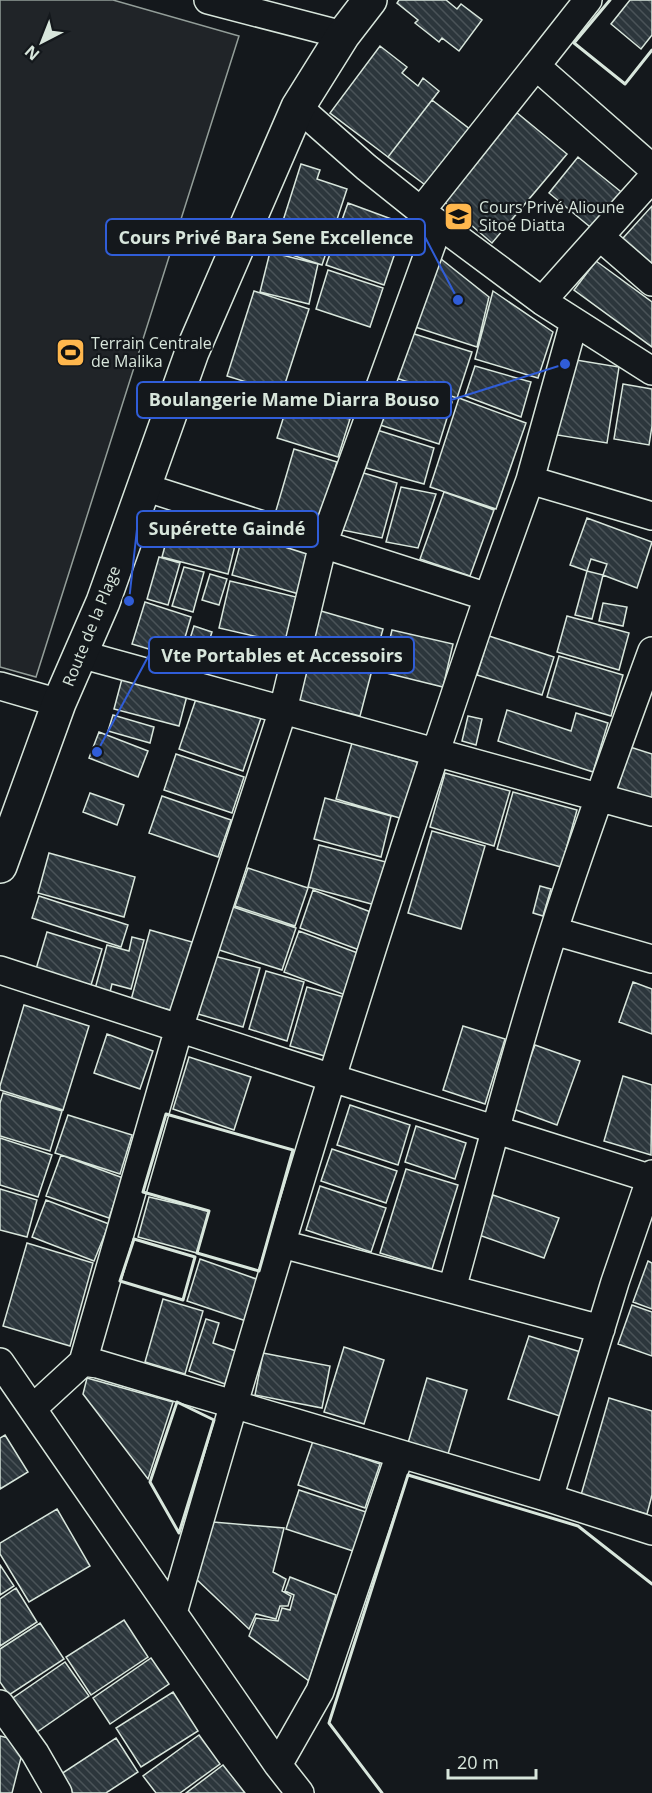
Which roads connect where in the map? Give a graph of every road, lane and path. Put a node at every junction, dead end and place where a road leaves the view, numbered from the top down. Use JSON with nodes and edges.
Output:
{"nodes":[{"id":1,"x":208,"y":0,"type":"edge"},
{"id":2,"x":370,"y":0,"type":"edge"},
{"id":3,"x":588,"y":0,"type":"edge"},
{"id":4,"x":343,"y":35,"type":"junction"},
{"id":5,"x":536,"y":66,"type":"junction"},
{"id":6,"x":298,"y":107,"type":"junction"},
{"id":7,"x":652,"y":168,"type":"edge"},
{"id":8,"x":652,"y":178,"type":"edge"},
{"id":9,"x":430,"y":217,"type":"junction"},
{"id":10,"x":600,"y":237,"type":"junction"},
{"id":11,"x":652,"y":282,"type":"edge"},
{"id":12,"x":542,"y":301,"type":"junction"},
{"id":13,"x":574,"y":322,"type":"junction"},
{"id":14,"x":652,"y":371,"type":"edge"},
{"id":15,"x":530,"y":480,"type":"junction"},
{"id":16,"x":144,"y":487,"type":"junction"},
{"id":17,"x":652,"y":516,"type":"edge"},
{"id":18,"x":323,"y":544,"type":"junction"},
{"id":19,"x":488,"y":597,"type":"junction"},
{"id":20,"x":652,"y":651,"type":"edge"},
{"id":21,"x":80,"y":654,"type":"junction"},
{"id":22,"x":0,"y":686,"type":"edge"},
{"id":23,"x":59,"y":703,"type":"junction"},
{"id":24,"x":282,"y":710,"type":"junction"},
{"id":25,"x":435,"y":752,"type":"junction"},
{"id":26,"x":598,"y":797,"type":"junction"},
{"id":27,"x":652,"y":812,"type":"edge"},
{"id":28,"x":0,"y":863,"type":"edge"},
{"id":29,"x":554,"y":931,"type":"junction"},
{"id":30,"x":652,"y":959,"type":"edge"},
{"id":31,"x":0,"y":970,"type":"edge"},
{"id":32,"x":179,"y":1028,"type":"junction"},
{"id":33,"x":332,"y":1078,"type":"junction"},
{"id":34,"x":495,"y":1130,"type":"junction"},
{"id":35,"x":652,"y":1177,"type":"edge"},
{"id":36,"x":282,"y":1244,"type":"junction"},
{"id":37,"x":452,"y":1289,"type":"junction"},
{"id":38,"x":601,"y":1329,"type":"junction"},
{"id":39,"x":0,"y":1362,"type":"edge"},
{"id":40,"x":83,"y":1362,"type":"junction"},
{"id":41,"x":233,"y":1404,"type":"junction"},
{"id":42,"x":33,"y":1408,"type":"junction"},
{"id":43,"x":400,"y":1454,"type":"junction"},
{"id":44,"x":549,"y":1498,"type":"junction"},
{"id":45,"x":652,"y":1532,"type":"edge"},
{"id":46,"x":173,"y":1613,"type":"junction"},
{"id":47,"x":0,"y":1704,"type":"edge"},
{"id":48,"x":278,"y":1765,"type":"junction"},
{"id":49,"x":297,"y":1792,"type":"edge"},
{"id":50,"x":58,"y":1793,"type":"edge"}],
"edges":[{"from":1,"to":4,"type":"street"},
{"from":2,"to":4,"type":"main road","name":"Route de la Plage"},
{"from":3,"to":5,"type":"street"},
{"from":4,"to":6,"type":"main road","name":"Route de la Plage"},
{"from":5,"to":7,"type":"street"},
{"from":5,"to":9,"type":"street"},
{"from":6,"to":9,"type":"street"},
{"from":6,"to":16,"type":"main road","name":"Route de la Plage"},
{"from":8,"to":10,"type":"street"},
{"from":9,"to":12,"type":"street"},
{"from":9,"to":18,"type":"street"},
{"from":10,"to":11,"type":"street"},
{"from":10,"to":12,"type":"street"},
{"from":12,"to":13,"type":"street"},
{"from":13,"to":14,"type":"street"},
{"from":13,"to":15,"type":"street"},
{"from":15,"to":17,"type":"street"},
{"from":15,"to":19,"type":"street"},
{"from":16,"to":18,"type":"street"},
{"from":16,"to":21,"type":"main road","name":"Route de la Plage"},
{"from":18,"to":19,"type":"street"},
{"from":18,"to":24,"type":"street"},
{"from":19,"to":25,"type":"street"},
{"from":20,"to":26,"type":"street"},
{"from":21,"to":23,"type":"main road","name":"Route de la Plage"},
{"from":21,"to":24,"type":"street"},
{"from":22,"to":23,"type":"street"},
{"from":23,"to":28,"type":"main road","name":"Route de la Plage"},
{"from":24,"to":25,"type":"street"},
{"from":24,"to":32,"type":"street"},
{"from":25,"to":26,"type":"street"},
{"from":25,"to":33,"type":"street"},
{"from":26,"to":27,"type":"street"},
{"from":26,"to":29,"type":"street"},
{"from":29,"to":30,"type":"street"},
{"from":29,"to":34,"type":"street"},
{"from":31,"to":32,"type":"street"},
{"from":32,"to":33,"type":"street"},
{"from":32,"to":40,"type":"street"},
{"from":33,"to":34,"type":"street"},
{"from":33,"to":36,"type":"street"},
{"from":34,"to":35,"type":"street"},
{"from":34,"to":37,"type":"street"},
{"from":35,"to":38,"type":"street"},
{"from":36,"to":37,"type":"street"},
{"from":36,"to":41,"type":"street"},
{"from":37,"to":38,"type":"street"},
{"from":38,"to":44,"type":"street"},
{"from":39,"to":42,"type":"street"},
{"from":40,"to":41,"type":"street"},
{"from":40,"to":42,"type":"street"},
{"from":41,"to":43,"type":"street"},
{"from":41,"to":46,"type":"street"},
{"from":42,"to":46,"type":"street"},
{"from":43,"to":44,"type":"street"},
{"from":43,"to":48,"type":"street"},
{"from":44,"to":45,"type":"street"},
{"from":46,"to":48,"type":"street"},
{"from":47,"to":50,"type":"street"},
{"from":48,"to":49,"type":"street"}]}
